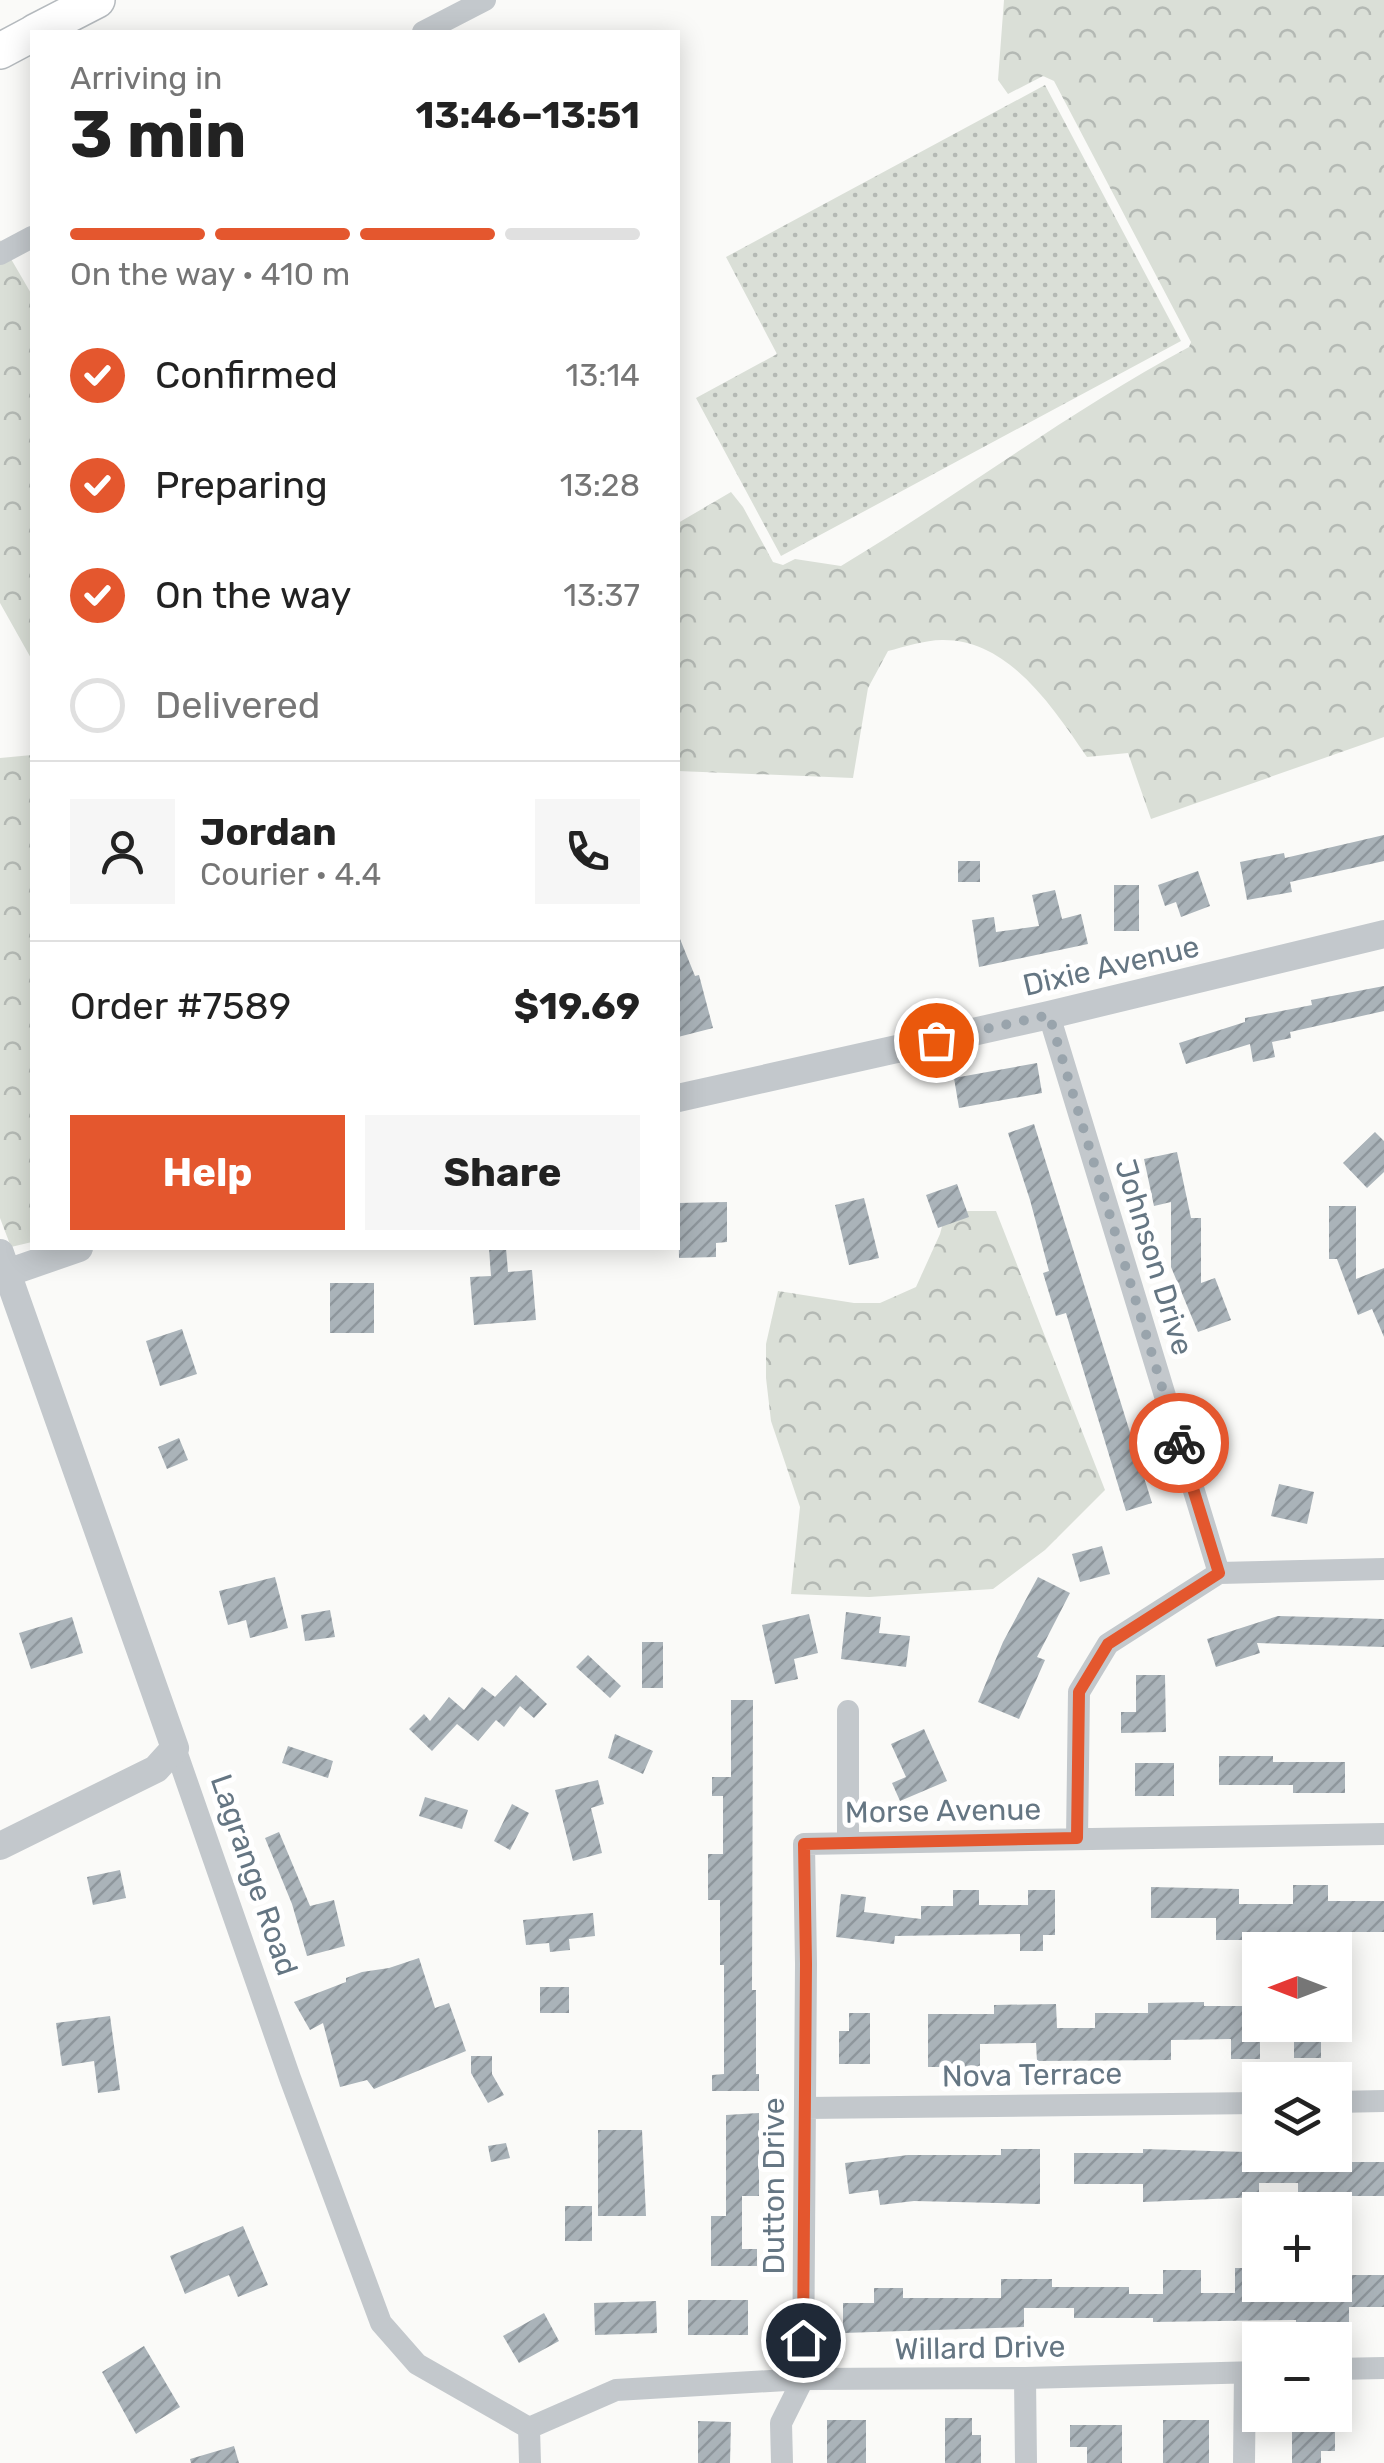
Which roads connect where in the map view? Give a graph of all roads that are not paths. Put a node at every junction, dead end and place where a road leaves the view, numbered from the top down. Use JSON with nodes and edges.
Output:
{"nodes":[{"id":1,"x":97,"y":0,"type":"edge"},
{"id":2,"x":485,"y":0,"type":"edge"},
{"id":3,"x":40,"y":30,"type":"edge"},
{"id":4,"x":426,"y":30,"type":"edge"},
{"id":5,"x":30,"y":35,"type":"edge"},
{"id":6,"x":0,"y":51,"type":"edge"},
{"id":7,"x":30,"y":238,"type":"edge"},
{"id":8,"x":0,"y":254,"type":"edge"},
{"id":9,"x":1384,"y":934,"type":"edge"},
{"id":10,"x":1049,"y":1015,"type":"junction"},
{"id":11,"x":680,"y":1098,"type":"edge"},
{"id":12,"x":69,"y":1250,"type":"edge"},
{"id":13,"x":4,"y":1263,"type":"edge"},
{"id":14,"x":1384,"y":1569,"type":"edge"},
{"id":15,"x":1219,"y":1573,"type":"junction"},
{"id":16,"x":848,"y":1710,"type":"dead end"},
{"id":17,"x":175,"y":1748,"type":"junction"},
{"id":18,"x":1384,"y":1834,"type":"edge"},
{"id":19,"x":1077,"y":1838,"type":"junction"},
{"id":20,"x":848,"y":1844,"type":"junction"},
{"id":21,"x":0,"y":1846,"type":"edge"},
{"id":22,"x":806,"y":1964,"type":"joint"},
{"id":23,"x":1384,"y":2101,"type":"edge"},
{"id":24,"x":1242,"y":2102,"type":"edge"},
{"id":25,"x":1352,"y":2102,"type":"edge"},
{"id":26,"x":805,"y":2108,"type":"junction"},
{"id":27,"x":1384,"y":2368,"type":"edge"},
{"id":28,"x":1352,"y":2369,"type":"edge"},
{"id":29,"x":1242,"y":2372,"type":"edge"},
{"id":30,"x":1025,"y":2378,"type":"junction"},
{"id":31,"x":803,"y":2379,"type":"junction"},
{"id":32,"x":529,"y":2428,"type":"junction"},
{"id":33,"x":1247,"y":2432,"type":"edge"},
{"id":34,"x":530,"y":2463,"type":"edge"},
{"id":35,"x":782,"y":2463,"type":"edge"},
{"id":36,"x":1026,"y":2463,"type":"edge"},
{"id":37,"x":1244,"y":2463,"type":"edge"}],
"edges":[{"from":1,"to":3,"type":"main road"},
{"from":2,"to":4,"type":"street"},
{"from":5,"to":6,"type":"main road"},
{"from":7,"to":8,"type":"street"},
{"from":9,"to":10,"type":"street","name":"Dixie Avenue"},
{"from":10,"to":11,"type":"street","name":"Dixie Avenue"},
{"from":10,"to":15,"type":"street","name":"Johnson Drive"},
{"from":12,"to":13,"type":"street"},
{"from":13,"to":17,"type":"street","name":"Lagrange Road"},
{"from":14,"to":15,"type":"street"},
{"from":15,"to":19,"type":"street"},
{"from":16,"to":20,"type":"street"},
{"from":17,"to":21,"type":"street"},
{"from":17,"to":32,"type":"street","name":"Lagrange Road"},
{"from":18,"to":19,"type":"street","name":"Morse Avenue"},
{"from":19,"to":20,"type":"street","name":"Morse Avenue"},
{"from":20,"to":22,"type":"street","name":"Morse Avenue"},
{"from":22,"to":26,"type":"street","name":"Dutton Drive"},
{"from":23,"to":25,"type":"street"},
{"from":24,"to":26,"type":"street","name":"Nova Terrace"},
{"from":26,"to":31,"type":"street","name":"Dutton Drive"},
{"from":27,"to":28,"type":"street"},
{"from":29,"to":30,"type":"street","name":"Willard Drive"},
{"from":30,"to":31,"type":"street","name":"Willard Drive"},
{"from":30,"to":36,"type":"street"},
{"from":31,"to":32,"type":"street","name":"Willard Drive"},
{"from":31,"to":35,"type":"street","name":"Dutton Drive"},
{"from":32,"to":34,"type":"street"},
{"from":33,"to":37,"type":"street"}]}
